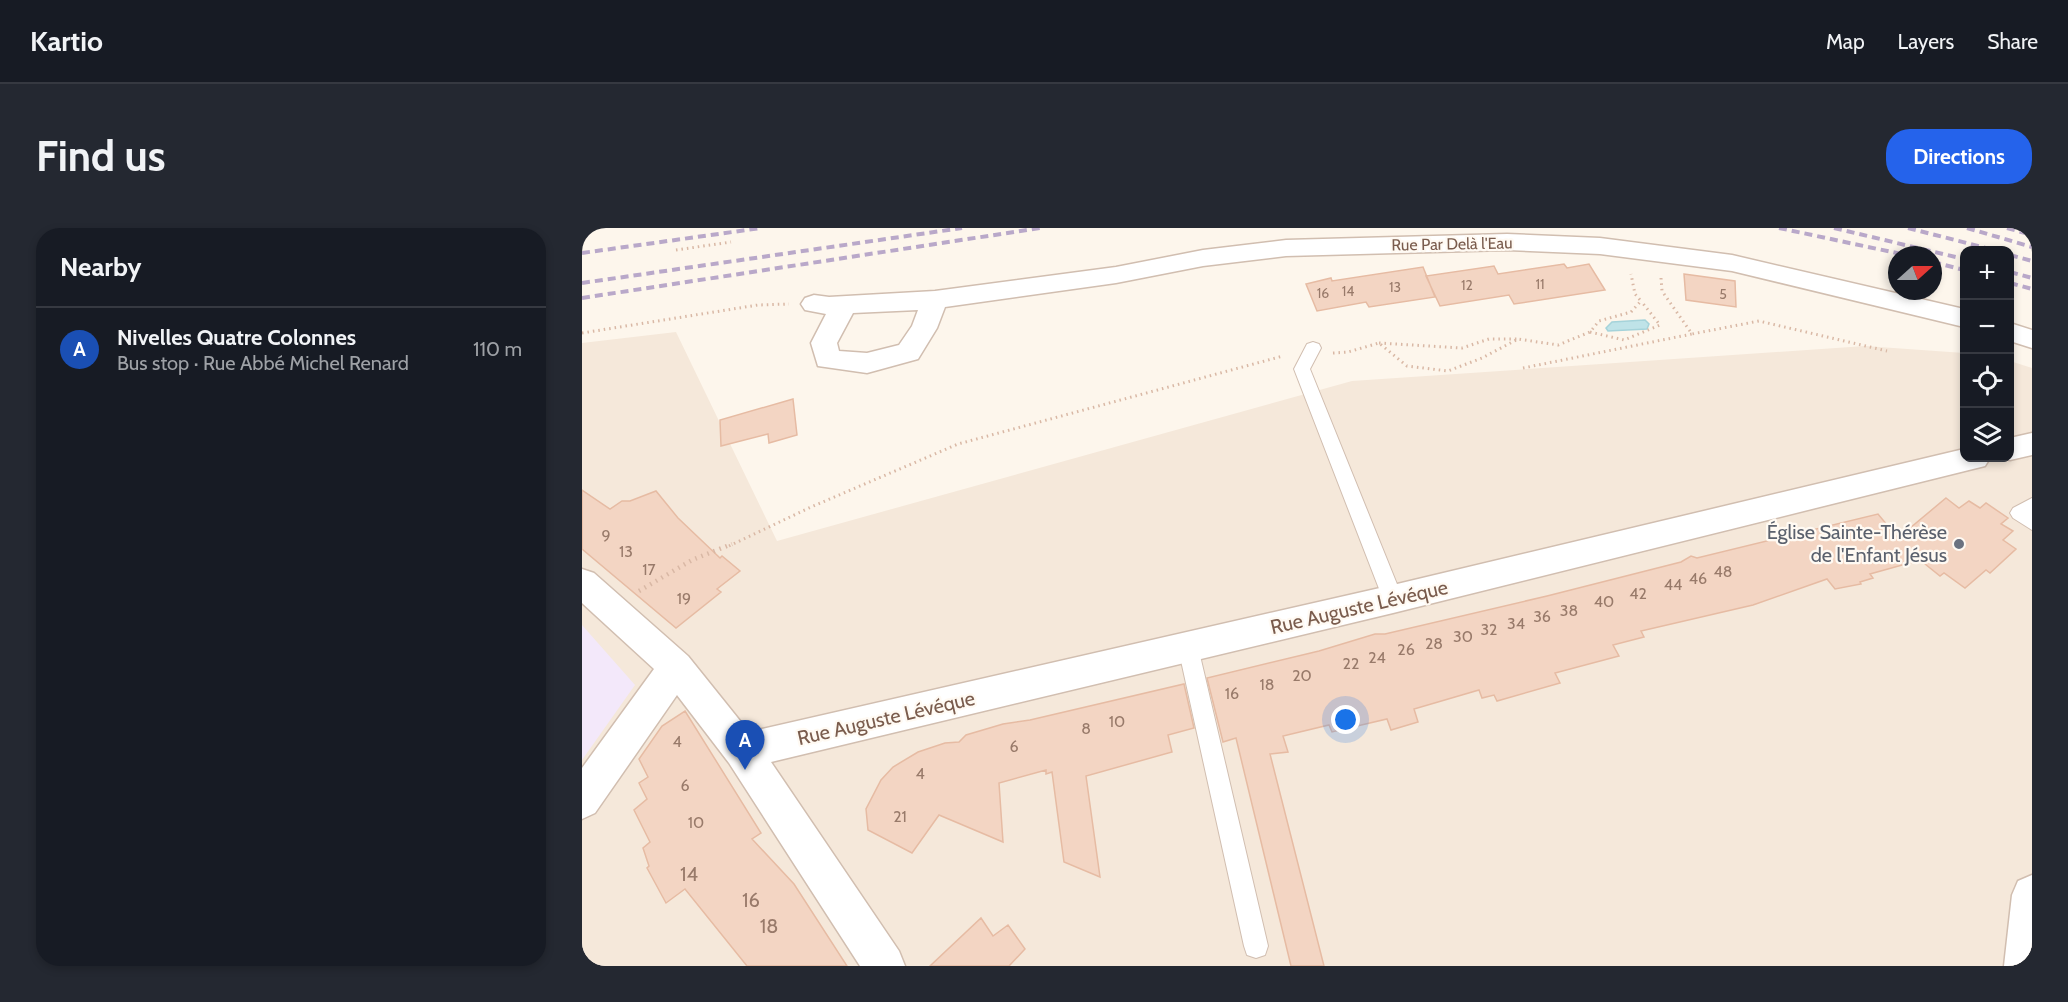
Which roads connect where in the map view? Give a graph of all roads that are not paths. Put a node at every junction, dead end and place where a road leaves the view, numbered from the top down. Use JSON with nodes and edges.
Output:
{"nodes":[{"id":1,"x":935,"y":300,"type":"junction"},
{"id":2,"x":814,"y":304,"type":"road end"},
{"id":3,"x":844,"y":305,"type":"junction"},
{"id":4,"x":1960,"y":317,"type":"edge"},
{"id":5,"x":2014,"y":333,"type":"edge"},
{"id":6,"x":2032,"y":339,"type":"edge"},
{"id":7,"x":1313,"y":348,"type":"road end"},
{"id":8,"x":2032,"y":444,"type":"edge"},
{"id":9,"x":2014,"y":448,"type":"edge"},
{"id":10,"x":1960,"y":462,"type":"edge"},
{"id":11,"x":2032,"y":505,"type":"edge"},
{"id":12,"x":2032,"y":523,"type":"edge"},
{"id":13,"x":582,"y":583,"type":"edge"},
{"id":14,"x":1394,"y":599,"type":"junction"},
{"id":15,"x":1188,"y":647,"type":"junction"},
{"id":16,"x":676,"y":667,"type":"junction"},
{"id":17,"x":742,"y":751,"type":"junction"},
{"id":18,"x":582,"y":800,"type":"edge"},
{"id":19,"x":2032,"y":895,"type":"edge"},
{"id":20,"x":1256,"y":946,"type":"dead end"},
{"id":21,"x":884,"y":966,"type":"edge"},
{"id":22,"x":2025,"y":966,"type":"edge"}],
"edges":[{"from":1,"to":3,"type":"street","name":"Rue Par Delà l'Eau"},
{"from":1,"to":3,"type":"street"},
{"from":1,"to":4,"type":"street","name":"Rue Par Delà l'Eau"},
{"from":2,"to":3,"type":"street","name":"Rue Par Delà l'Eau"},
{"from":5,"to":6,"type":"street"},
{"from":7,"to":14,"type":"lane"},
{"from":8,"to":9,"type":"street"},
{"from":10,"to":14,"type":"street","name":"Rue Auguste Lévéque"},
{"from":11,"to":12,"type":"lane"},
{"from":13,"to":16,"type":"street"},
{"from":14,"to":15,"type":"street","name":"Rue Auguste Lévéque"},
{"from":15,"to":17,"type":"street","name":"Rue Auguste Lévéque"},
{"from":15,"to":20,"type":"lane"},
{"from":16,"to":17,"type":"street"},
{"from":16,"to":18,"type":"street"},
{"from":17,"to":21,"type":"street"},
{"from":19,"to":22,"type":"street"}]}
